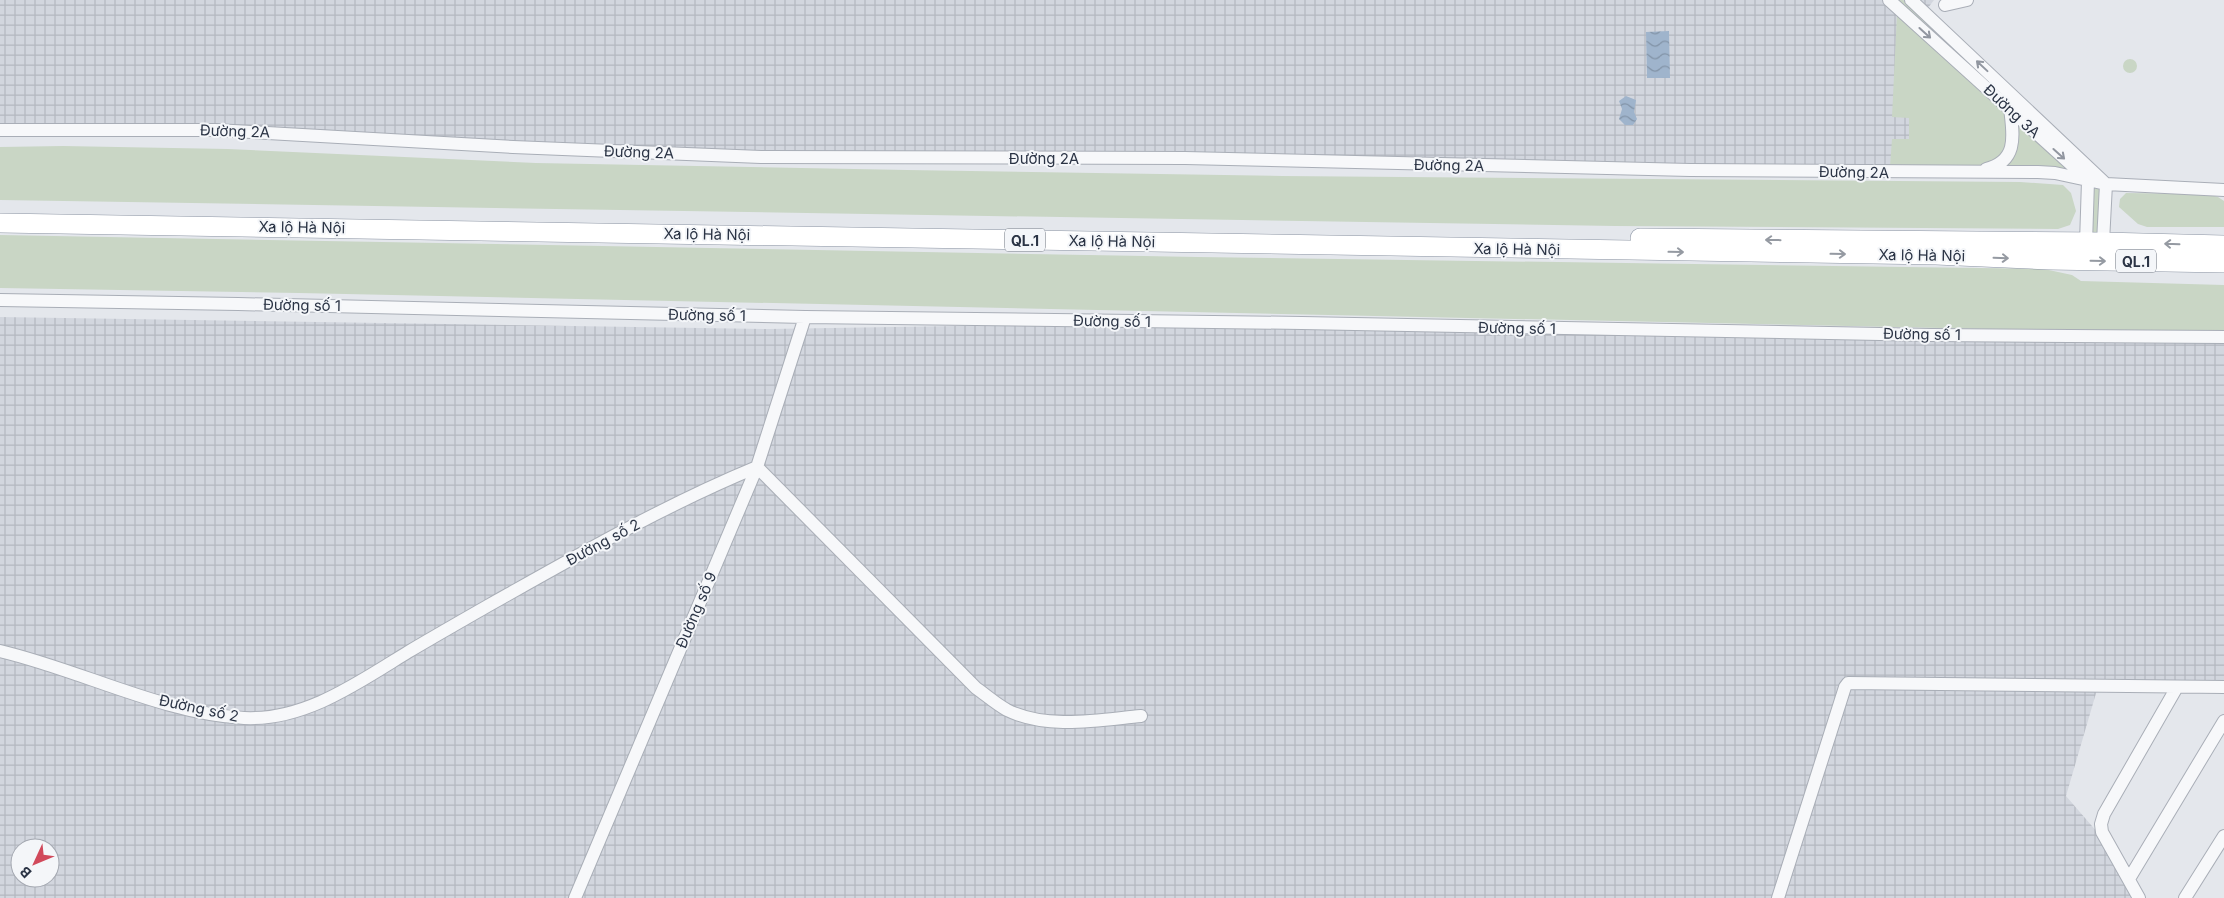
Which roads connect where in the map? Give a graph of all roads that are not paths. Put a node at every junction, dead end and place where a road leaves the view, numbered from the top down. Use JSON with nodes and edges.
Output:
{"nodes":[{"id":1,"x":1889,"y":0,"type":"edge"},
{"id":2,"x":1911,"y":0,"type":"edge"},
{"id":3,"x":1967,"y":0,"type":"edge"},
{"id":4,"x":1946,"y":5,"type":"dead end"},
{"id":5,"x":2010,"y":108,"type":"junction"},
{"id":6,"x":0,"y":130,"type":"edge"},
{"id":7,"x":1974,"y":173,"type":"junction"},
{"id":8,"x":2088,"y":181,"type":"junction"},
{"id":9,"x":2106,"y":184,"type":"junction"},
{"id":10,"x":2224,"y":190,"type":"edge"},
{"id":11,"x":0,"y":210,"type":"edge"},
{"id":12,"x":0,"y":223,"type":"edge"},
{"id":13,"x":2094,"y":242,"type":"junction"},
{"id":14,"x":2223,"y":254,"type":"edge"},
{"id":15,"x":0,"y":300,"type":"edge"},
{"id":16,"x":805,"y":318,"type":"junction"},
{"id":17,"x":2224,"y":337,"type":"edge"},
{"id":18,"x":757,"y":466,"type":"junction"},
{"id":19,"x":0,"y":651,"type":"edge"},
{"id":20,"x":2177,"y":687,"type":"junction"},
{"id":21,"x":2224,"y":687,"type":"edge"},
{"id":22,"x":1141,"y":716,"type":"dead end"},
{"id":23,"x":2224,"y":722,"type":"edge"},
{"id":24,"x":2224,"y":836,"type":"edge"},
{"id":25,"x":2129,"y":879,"type":"junction"},
{"id":26,"x":575,"y":898,"type":"edge"},
{"id":27,"x":1778,"y":898,"type":"edge"},
{"id":28,"x":2139,"y":898,"type":"edge"},
{"id":29,"x":2185,"y":898,"type":"edge"}],
"edges":[{"from":1,"to":5,"type":"street","name":"Đường 3A","one_way":true},
{"from":9,"to":2,"type":"street","name":"Đường 3A","one_way":true},
{"from":3,"to":4,"type":"street"},
{"from":5,"to":7,"type":"street"},
{"from":5,"to":8,"type":"street","name":"Đường 3A","one_way":true},
{"from":6,"to":7,"type":"street","name":"Đường 2A"},
{"from":7,"to":8,"type":"street","name":"Đường 2A"},
{"from":8,"to":9,"type":"street","name":"Đường 2A"},
{"from":8,"to":13,"type":"street"},
{"from":9,"to":10,"type":"street"},
{"from":9,"to":13,"type":"street"},
{"from":13,"to":11,"type":"highway","name":"Xa lộ Hà Nội","number":"QL.1","one_way":true},
{"from":12,"to":14,"type":"highway","name":"Xa lộ Hà Nội","number":"QL.1","one_way":true},
{"from":14,"to":13,"type":"highway","name":"Xa lộ Hà Nội","number":"QL.1","one_way":true},
{"from":15,"to":16,"type":"street","name":"Đường số 1"},
{"from":16,"to":17,"type":"street","name":"Đường số 1"},
{"from":16,"to":18,"type":"street","name":"Đường số 9"},
{"from":18,"to":19,"type":"street","name":"Đường số 2"},
{"from":18,"to":22,"type":"street"},
{"from":18,"to":26,"type":"street","name":"Đường số 9"},
{"from":20,"to":21,"type":"street"},
{"from":20,"to":25,"type":"street"},
{"from":20,"to":27,"type":"street"},
{"from":23,"to":25,"type":"street"},
{"from":24,"to":29,"type":"street"},
{"from":25,"to":28,"type":"street"}]}
